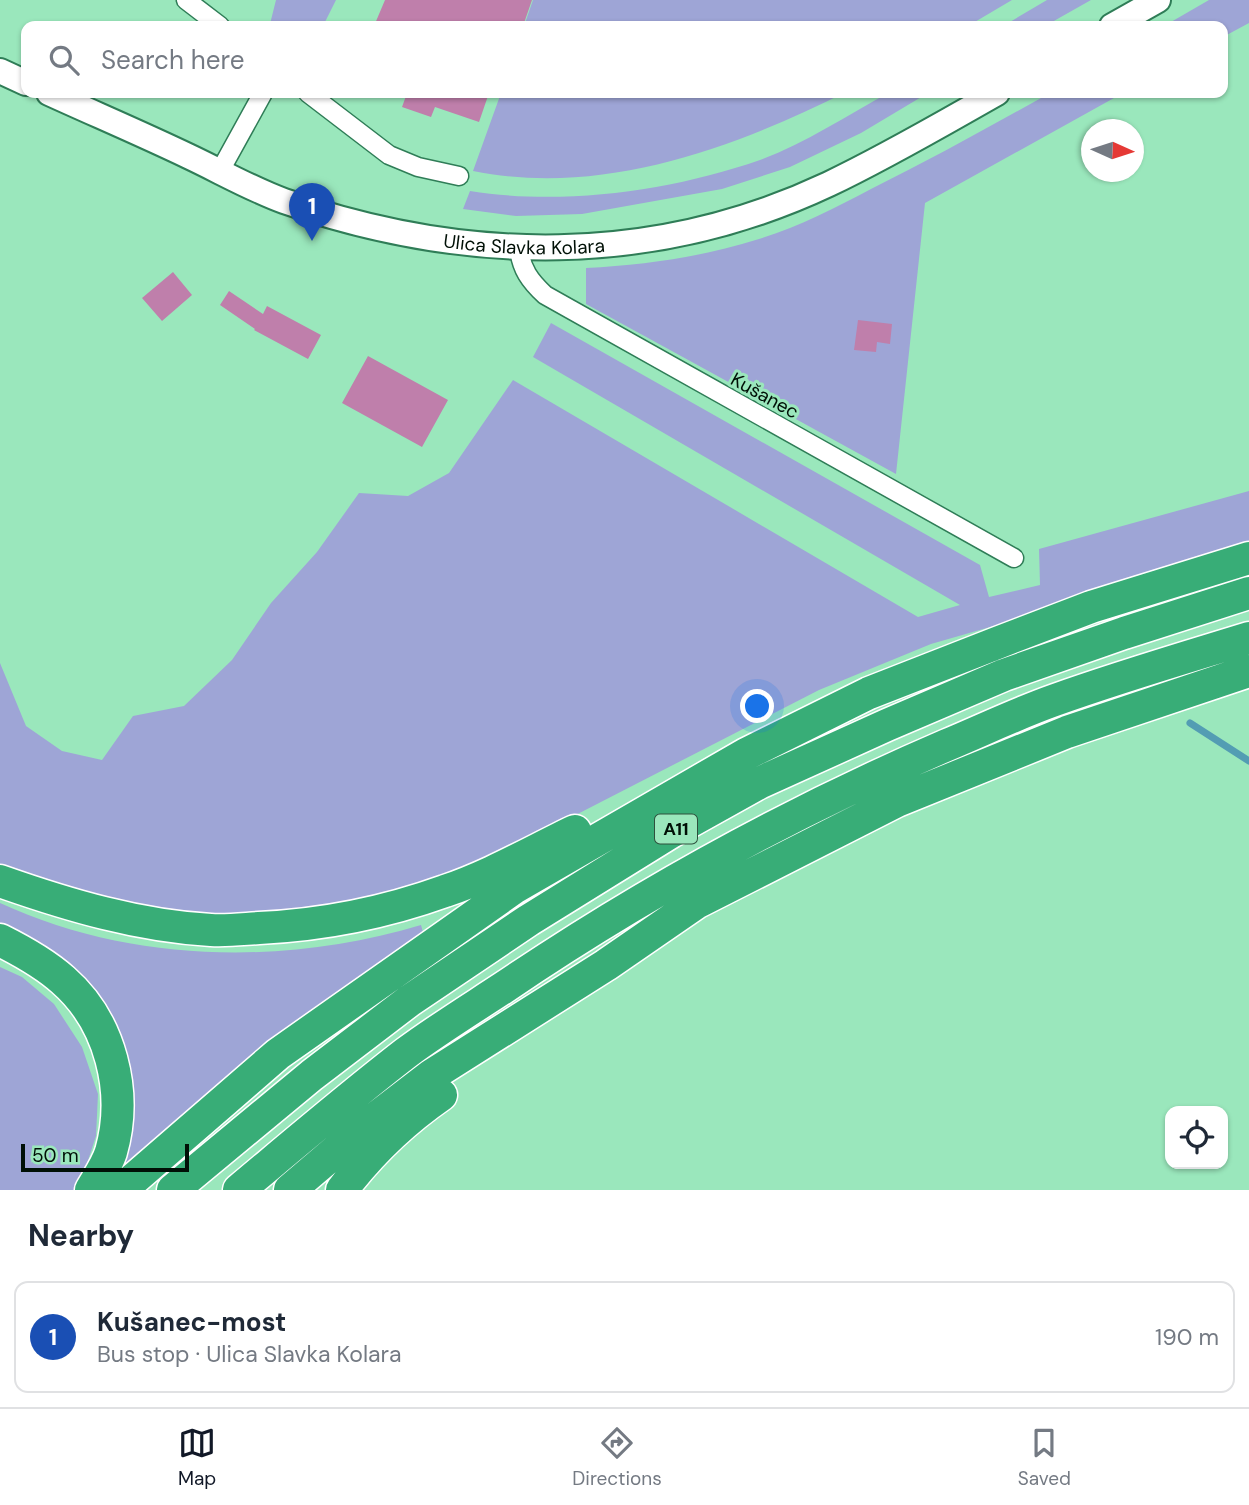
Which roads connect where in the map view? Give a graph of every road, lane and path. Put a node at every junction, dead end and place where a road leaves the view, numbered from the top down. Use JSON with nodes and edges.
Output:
{"nodes":[{"id":1,"x":186,"y":0,"type":"edge"},
{"id":2,"x":1158,"y":0,"type":"edge"},
{"id":3,"x":213,"y":21,"type":"edge"},
{"id":4,"x":1121,"y":21,"type":"edge"},
{"id":5,"x":0,"y":71,"type":"edge"},
{"id":6,"x":21,"y":81,"type":"edge"},
{"id":7,"x":60,"y":98,"type":"edge"},
{"id":8,"x":260,"y":98,"type":"edge"},
{"id":9,"x":315,"y":98,"type":"edge"},
{"id":10,"x":988,"y":98,"type":"edge"},
{"id":11,"x":220,"y":171,"type":"junction"},
{"id":12,"x":459,"y":176,"type":"dead end"},
{"id":13,"x":519,"y":248,"type":"junction"},
{"id":14,"x":1014,"y":558,"type":"dead end"},
{"id":15,"x":1249,"y":558,"type":"edge"},
{"id":16,"x":1249,"y":593,"type":"edge"},
{"id":17,"x":1249,"y":638,"type":"edge"},
{"id":18,"x":1249,"y":671,"type":"edge"},
{"id":19,"x":746,"y":754,"type":"junction"},
{"id":20,"x":0,"y":881,"type":"edge"},
{"id":21,"x":0,"y":940,"type":"edge"},
{"id":22,"x":606,"y":965,"type":"junction"},
{"id":23,"x":91,"y":1190,"type":"edge"},
{"id":24,"x":121,"y":1190,"type":"edge"},
{"id":25,"x":173,"y":1190,"type":"edge"},
{"id":26,"x":239,"y":1190,"type":"edge"},
{"id":27,"x":290,"y":1190,"type":"edge"},
{"id":28,"x":342,"y":1190,"type":"edge"}],
"edges":[{"from":1,"to":3,"type":"street"},
{"from":2,"to":4,"type":"main road"},
{"from":5,"to":6,"type":"main road"},
{"from":7,"to":11,"type":"main road","name":"Ulica Slavka Kolara"},
{"from":8,"to":11,"type":"street"},
{"from":9,"to":12,"type":"street"},
{"from":10,"to":13,"type":"main road","name":"Ulica Slavka Kolara"},
{"from":11,"to":13,"type":"main road","name":"Ulica Slavka Kolara"},
{"from":13,"to":14,"type":"street","name":"Kušanec"},
{"from":15,"to":19,"type":"highway"},
{"from":16,"to":25,"type":"highway","number":"A11"},
{"from":17,"to":26,"type":"highway","number":"A11"},
{"from":18,"to":22,"type":"highway"},
{"from":19,"to":20,"type":"highway"},
{"from":19,"to":24,"type":"highway"},
{"from":21,"to":23,"type":"highway"},
{"from":22,"to":27,"type":"highway"},
{"from":22,"to":28,"type":"highway"}]}
